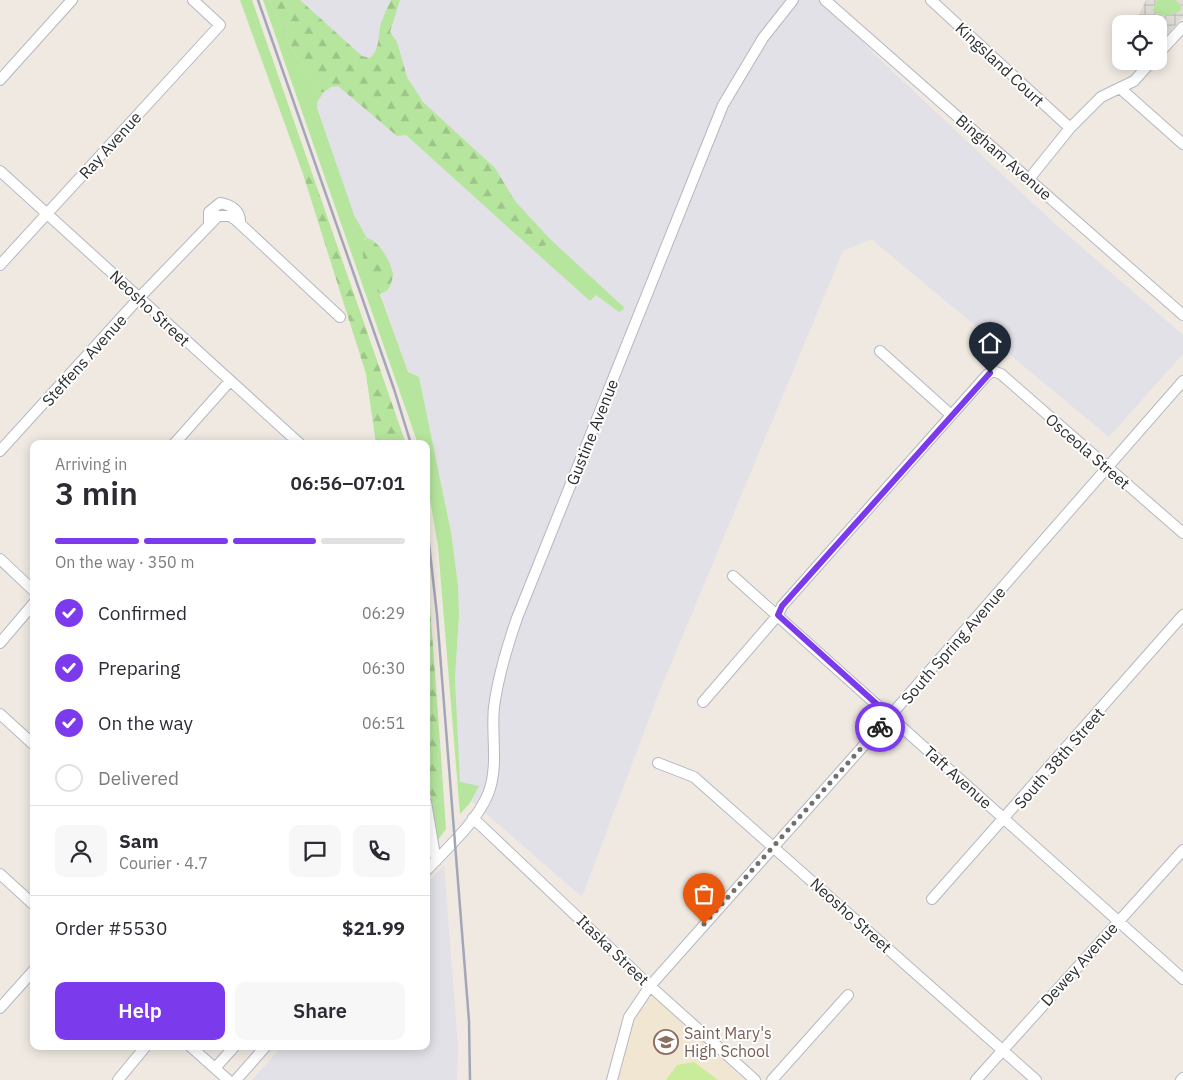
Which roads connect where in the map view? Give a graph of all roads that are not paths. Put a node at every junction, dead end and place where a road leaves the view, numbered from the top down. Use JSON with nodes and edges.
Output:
{"nodes":[{"id":1,"x":72,"y":0,"type":"edge"},
{"id":2,"x":193,"y":0,"type":"edge"},
{"id":3,"x":793,"y":0,"type":"edge"},
{"id":4,"x":825,"y":0,"type":"edge"},
{"id":5,"x":931,"y":0,"type":"edge"},
{"id":6,"x":1183,"y":27,"type":"edge"},
{"id":7,"x":1167,"y":44,"type":"edge"},
{"id":8,"x":1144,"y":70,"type":"edge"},
{"id":9,"x":0,"y":80,"type":"edge"},
{"id":10,"x":1121,"y":89,"type":"junction"},
{"id":11,"x":1070,"y":128,"type":"junction"},
{"id":12,"x":1183,"y":144,"type":"edge"},
{"id":13,"x":0,"y":171,"type":"edge"},
{"id":14,"x":1029,"y":179,"type":"junction"},
{"id":15,"x":48,"y":213,"type":"junction"},
{"id":16,"x":0,"y":265,"type":"edge"},
{"id":17,"x":139,"y":298,"type":"junction"},
{"id":18,"x":1183,"y":315,"type":"edge"},
{"id":19,"x":340,"y":318,"type":"dead end"},
{"id":20,"x":880,"y":351,"type":"dead end"},
{"id":21,"x":230,"y":381,"type":"junction"},
{"id":22,"x":1183,"y":381,"type":"edge"},
{"id":23,"x":950,"y":414,"type":"junction"},
{"id":24,"x":178,"y":440,"type":"edge"},
{"id":25,"x":296,"y":440,"type":"edge"},
{"id":26,"x":0,"y":451,"type":"edge"},
{"id":27,"x":1108,"y":468,"type":"junction"},
{"id":28,"x":1183,"y":533,"type":"edge"},
{"id":29,"x":0,"y":559,"type":"edge"},
{"id":30,"x":732,"y":576,"type":"dead end"},
{"id":31,"x":30,"y":587,"type":"edge"},
{"id":32,"x":30,"y":608,"type":"edge"},
{"id":33,"x":778,"y":615,"type":"junction"},
{"id":34,"x":1183,"y":615,"type":"edge"},
{"id":35,"x":0,"y":643,"type":"edge"},
{"id":36,"x":702,"y":702,"type":"dead end"},
{"id":37,"x":0,"y":714,"type":"edge"},
{"id":38,"x":890,"y":716,"type":"junction"},
{"id":39,"x":30,"y":741,"type":"edge"},
{"id":40,"x":658,"y":763,"type":"dead end"},
{"id":41,"x":473,"y":818,"type":"junction"},
{"id":42,"x":1005,"y":819,"type":"junction"},
{"id":43,"x":430,"y":825,"type":"edge"},
{"id":44,"x":774,"y":846,"type":"junction"},
{"id":45,"x":1183,"y":850,"type":"edge"},
{"id":46,"x":436,"y":860,"type":"junction"},
{"id":47,"x":430,"y":867,"type":"edge"},
{"id":48,"x":0,"y":874,"type":"edge"},
{"id":49,"x":932,"y":899,"type":"dead end"},
{"id":50,"x":30,"y":900,"type":"edge"},
{"id":51,"x":1118,"y":921,"type":"junction"},
{"id":52,"x":30,"y":974,"type":"edge"},
{"id":53,"x":1183,"y":979,"type":"edge"},
{"id":54,"x":650,"y":986,"type":"junction"},
{"id":55,"x":848,"y":995,"type":"dead end"},
{"id":56,"x":0,"y":1008,"type":"edge"},
{"id":57,"x":143,"y":1050,"type":"edge"},
{"id":58,"x":194,"y":1050,"type":"edge"},
{"id":59,"x":231,"y":1050,"type":"edge"},
{"id":60,"x":262,"y":1050,"type":"edge"},
{"id":61,"x":1002,"y":1050,"type":"junction"},
{"id":62,"x":214,"y":1068,"type":"junction"},
{"id":63,"x":118,"y":1080,"type":"edge"},
{"id":64,"x":228,"y":1080,"type":"edge"},
{"id":65,"x":236,"y":1080,"type":"edge"},
{"id":66,"x":612,"y":1080,"type":"edge"},
{"id":67,"x":755,"y":1080,"type":"edge"},
{"id":68,"x":772,"y":1080,"type":"edge"},
{"id":69,"x":976,"y":1080,"type":"edge"},
{"id":70,"x":1036,"y":1080,"type":"edge"}],
"edges":[{"from":1,"to":9,"type":"street"},
{"from":2,"to":15,"type":"street","name":"Ray Avenue"},
{"from":3,"to":41,"type":"street","name":"Gustine Avenue"},
{"from":4,"to":14,"type":"street","name":"Bingham Avenue"},
{"from":5,"to":11,"type":"street","name":"Kingsland Court"},
{"from":6,"to":7,"type":"street"},
{"from":8,"to":10,"type":"street"},
{"from":10,"to":11,"type":"street"},
{"from":10,"to":12,"type":"street"},
{"from":11,"to":14,"type":"street"},
{"from":13,"to":15,"type":"street","name":"Neosho Street"},
{"from":14,"to":18,"type":"street","name":"Bingham Avenue"},
{"from":15,"to":16,"type":"street","name":"Ray Avenue"},
{"from":15,"to":17,"type":"street","name":"Neosho Street"},
{"from":17,"to":19,"type":"street","name":"Steffens Avenue"},
{"from":17,"to":21,"type":"street","name":"Neosho Street"},
{"from":17,"to":26,"type":"street","name":"Steffens Avenue"},
{"from":20,"to":23,"type":"street"},
{"from":21,"to":24,"type":"street"},
{"from":21,"to":25,"type":"street","name":"Neosho Street"},
{"from":22,"to":27,"type":"street","name":"South Spring Avenue"},
{"from":23,"to":27,"type":"street","name":"Osceola Street"},
{"from":23,"to":33,"type":"street"},
{"from":27,"to":28,"type":"street","name":"Osceola Street"},
{"from":27,"to":38,"type":"street","name":"South Spring Avenue"},
{"from":29,"to":31,"type":"street"},
{"from":30,"to":33,"type":"street","name":"Taft Avenue"},
{"from":32,"to":35,"type":"street"},
{"from":33,"to":36,"type":"street"},
{"from":33,"to":38,"type":"street","name":"Taft Avenue"},
{"from":34,"to":42,"type":"street","name":"South 38th Street"},
{"from":37,"to":39,"type":"street"},
{"from":38,"to":42,"type":"street","name":"Taft Avenue"},
{"from":38,"to":44,"type":"street","name":"South Spring Avenue"},
{"from":40,"to":44,"type":"street","name":"Neosho Street"},
{"from":41,"to":46,"type":"street","name":"Gustine Avenue"},
{"from":41,"to":54,"type":"street","name":"Itaska Street"},
{"from":42,"to":49,"type":"street","name":"South 38th Street"},
{"from":42,"to":51,"type":"street","name":"Taft Avenue"},
{"from":43,"to":46,"type":"street"},
{"from":44,"to":54,"type":"street","name":"South Spring Avenue"},
{"from":44,"to":61,"type":"street","name":"Neosho Street"},
{"from":45,"to":51,"type":"street","name":"Dewey Avenue"},
{"from":46,"to":47,"type":"street","name":"Gustine Avenue"},
{"from":48,"to":50,"type":"street"},
{"from":51,"to":53,"type":"street","name":"Taft Avenue"},
{"from":51,"to":61,"type":"street","name":"Dewey Avenue"},
{"from":52,"to":56,"type":"street"},
{"from":54,"to":66,"type":"street","name":"South Spring Avenue"},
{"from":54,"to":67,"type":"street","name":"Itaska Street"},
{"from":55,"to":68,"type":"street"},
{"from":57,"to":63,"type":"street"},
{"from":58,"to":62,"type":"street"},
{"from":59,"to":62,"type":"street"},
{"from":60,"to":65,"type":"street"},
{"from":61,"to":69,"type":"street","name":"Dewey Avenue"},
{"from":61,"to":70,"type":"street","name":"Neosho Street"},
{"from":62,"to":64,"type":"street"}]}
